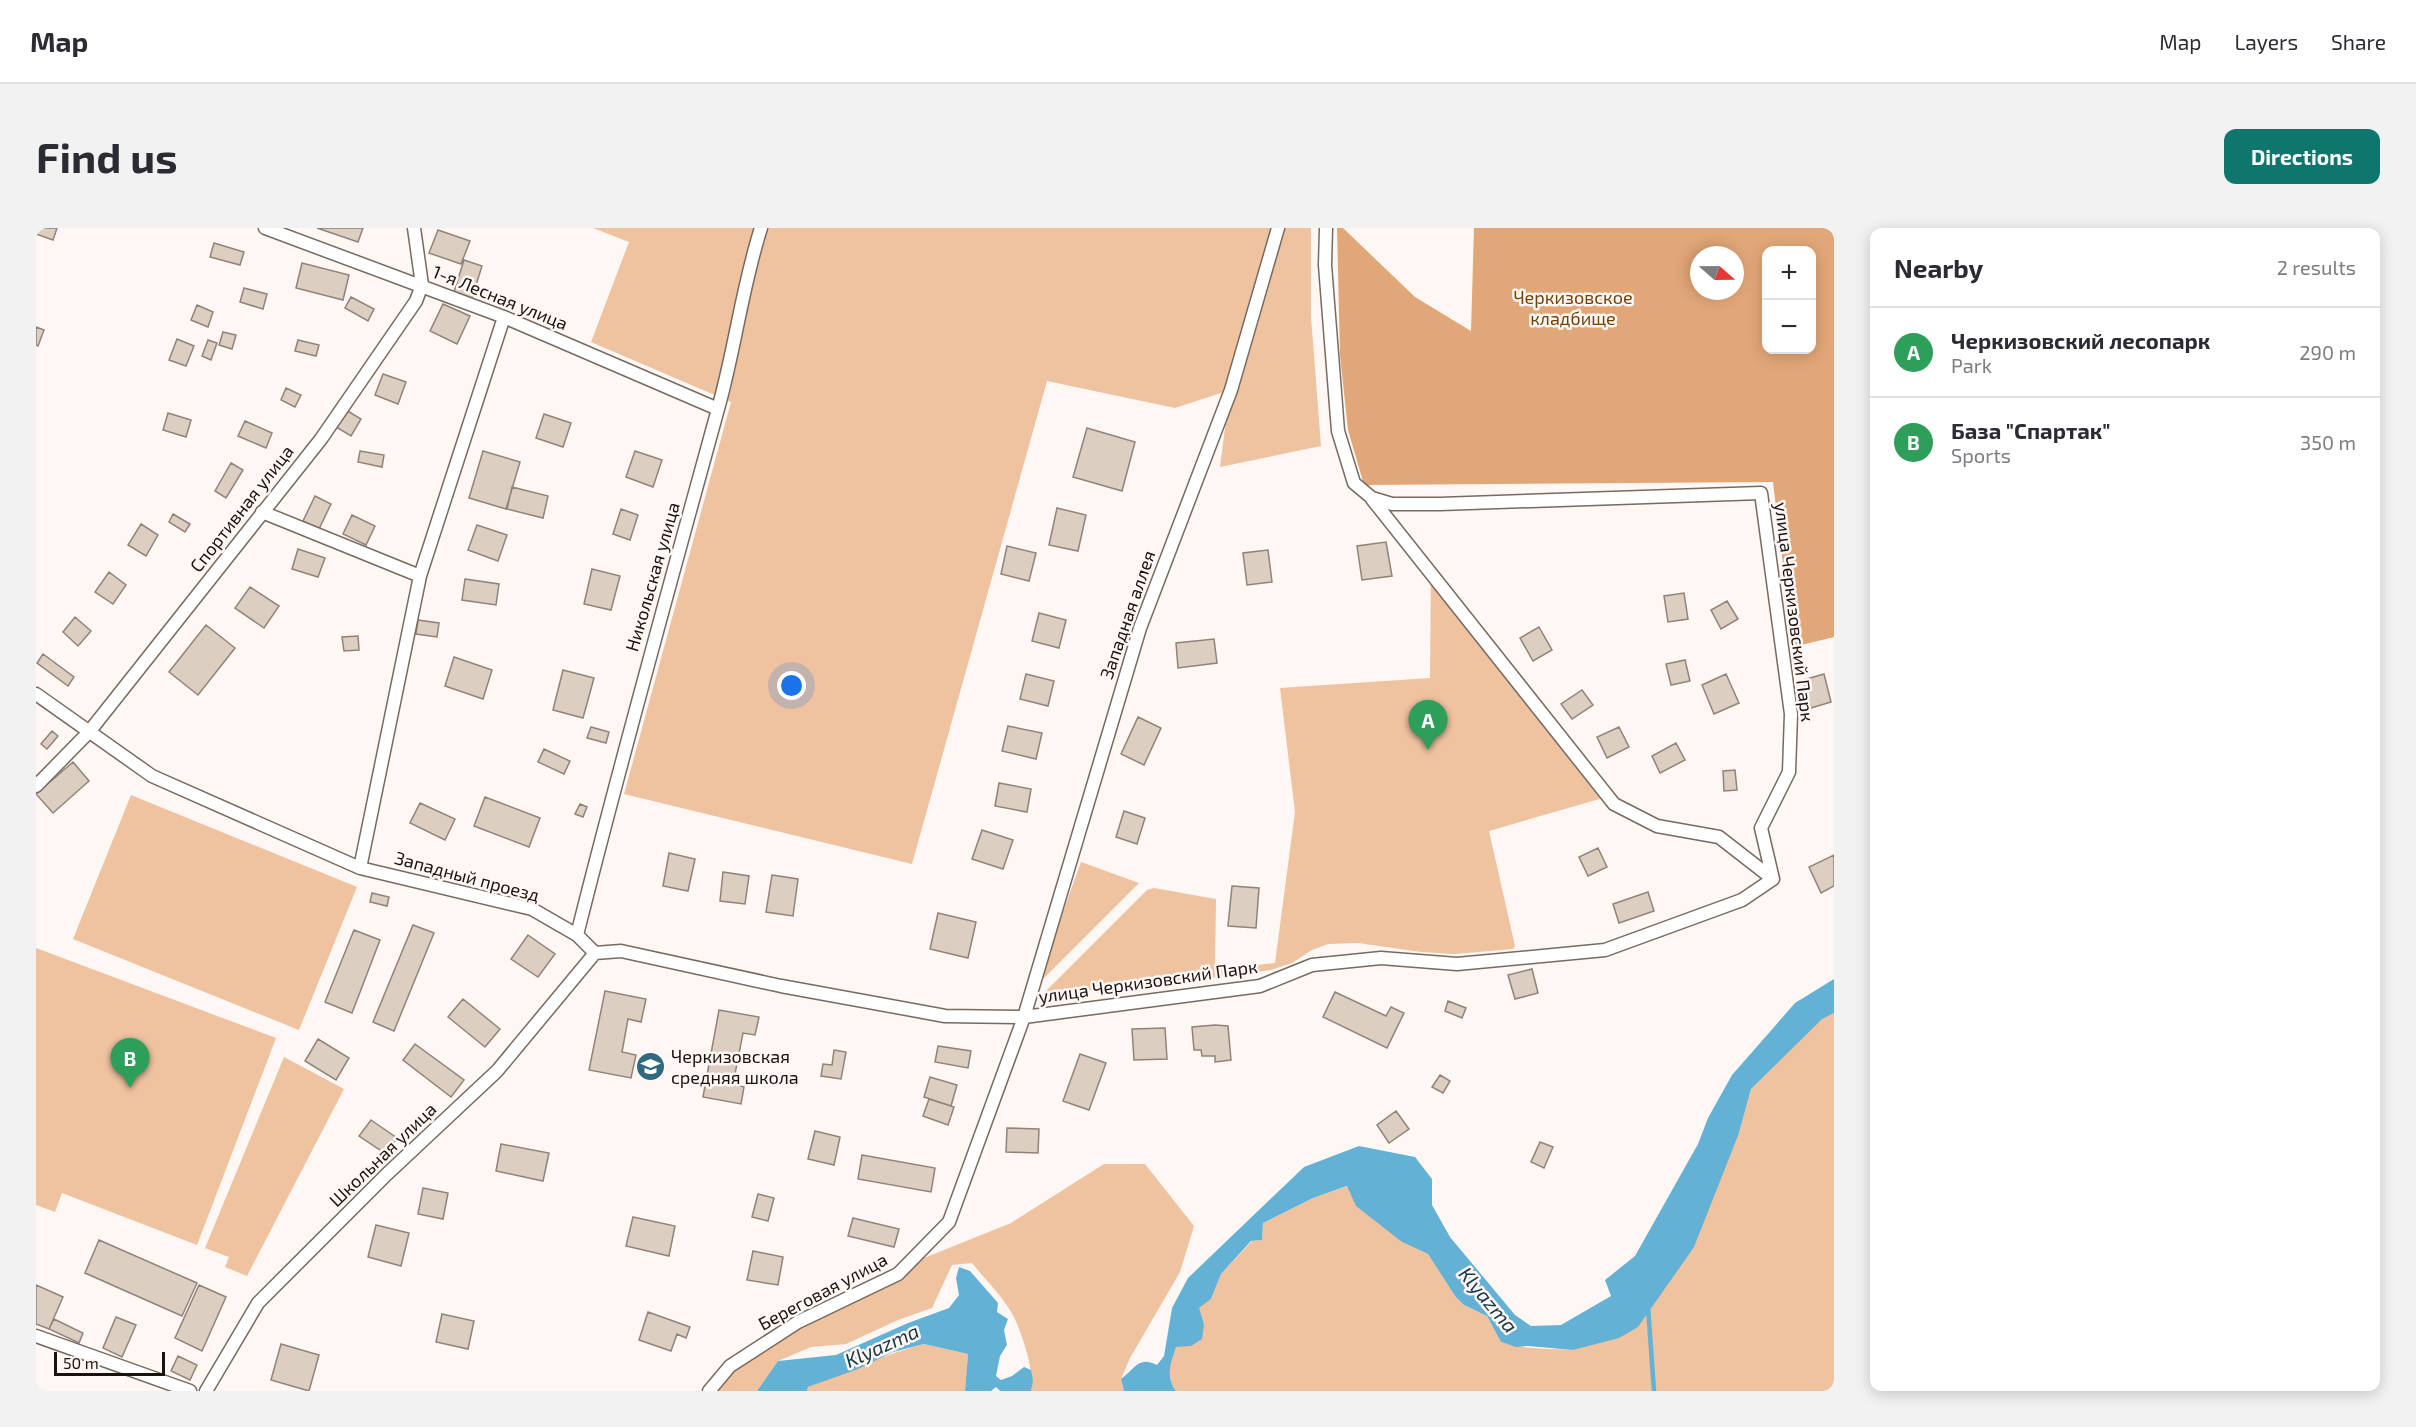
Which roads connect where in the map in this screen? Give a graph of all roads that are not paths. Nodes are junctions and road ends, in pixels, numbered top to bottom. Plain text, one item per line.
1 (265, 228) edge
2 (414, 228) edge
3 (761, 228) edge
4 (1278, 228) edge
5 (1326, 228) edge
6 (422, 285) junction
7 (504, 317) junction
8 (718, 409) junction
9 (1372, 498) junction
10 (262, 512) junction
11 (420, 576) junction
12 (36, 694) edge
13 (89, 732) junction
14 (36, 786) edge
15 (360, 868) junction
16 (1773, 879) junction
17 (577, 935) junction
18 (595, 953) junction
19 (1024, 1017) junction
20 (36, 1336) edge
21 (190, 1391) edge
22 (206, 1391) edge
23 (709, 1391) edge

1 - 6 street, 1-я Лесная улица
2 - 6 street
3 - 8 street, Никольская улица
4 - 19 street, Западная аллея
5 - 9 street
6 - 7 street, 1-я Лесная улица
6 - 10 street, Спортивная улица
7 - 8 street, 1-я Лесная улица
7 - 11 street
8 - 17 street, Никольская улица
9 - 16 street
9 - 16 street, улица Черкизовский Парк
10 - 11 street
10 - 13 street, Спортивная улица
11 - 15 street
12 - 13 street, Западный проезд
13 - 14 street, Спортивная улица
13 - 15 street, Западный проезд
15 - 17 street, Западный проезд
16 - 19 street, улица Черкизовский Парк
17 - 18 street, Западный проезд
18 - 19 street
18 - 22 street, Школьная улица
19 - 23 street, Береговая улица
20 - 21 street

